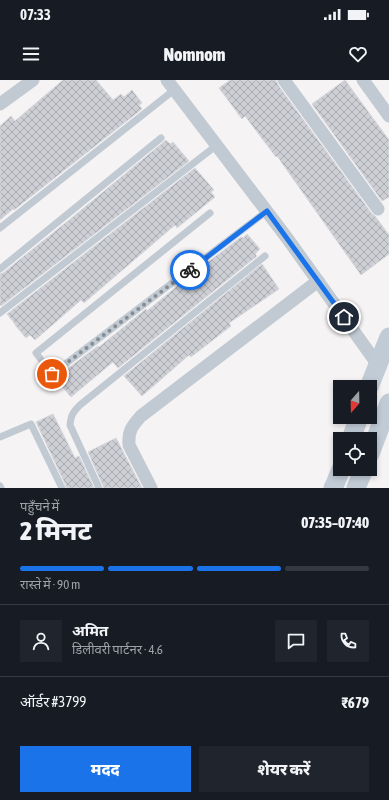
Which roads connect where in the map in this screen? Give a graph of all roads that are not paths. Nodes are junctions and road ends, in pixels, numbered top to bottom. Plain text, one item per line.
1 (33, 80) edge
2 (284, 80) edge
3 (363, 80) edge
4 (170, 85) edge
5 (0, 104) edge
6 (389, 116) edge
7 (161, 138) dead end
8 (217, 145) junction
9 (378, 209) dead end
10 (267, 211) junction
11 (210, 213) dead end
12 (0, 228) edge
13 (265, 256) dead end
14 (0, 270) edge
15 (318, 281) junction
16 (0, 313) edge
17 (389, 337) edge
18 (378, 364) junction
19 (372, 380) edge
20 (389, 403) edge
21 (377, 435) edge
22 (0, 437) edge
23 (338, 476) edge
24 (361, 476) edge
25 (62, 488) edge
26 (99, 488) edge
27 (151, 488) edge
28 (333, 488) edge
29 (356, 488) edge

1 - 5 street
2 - 9 street
3 - 6 street
4 - 8 street
4 - 12 lane
7 - 14 lane
8 - 10 street
8 - 16 lane
10 - 11 lane
10 - 15 street
13 - 26 lane
15 - 18 street
15 - 27 street
17 - 18 street
18 - 19 street
20 - 21 street
22 - 25 lane
23 - 28 street
24 - 29 street

